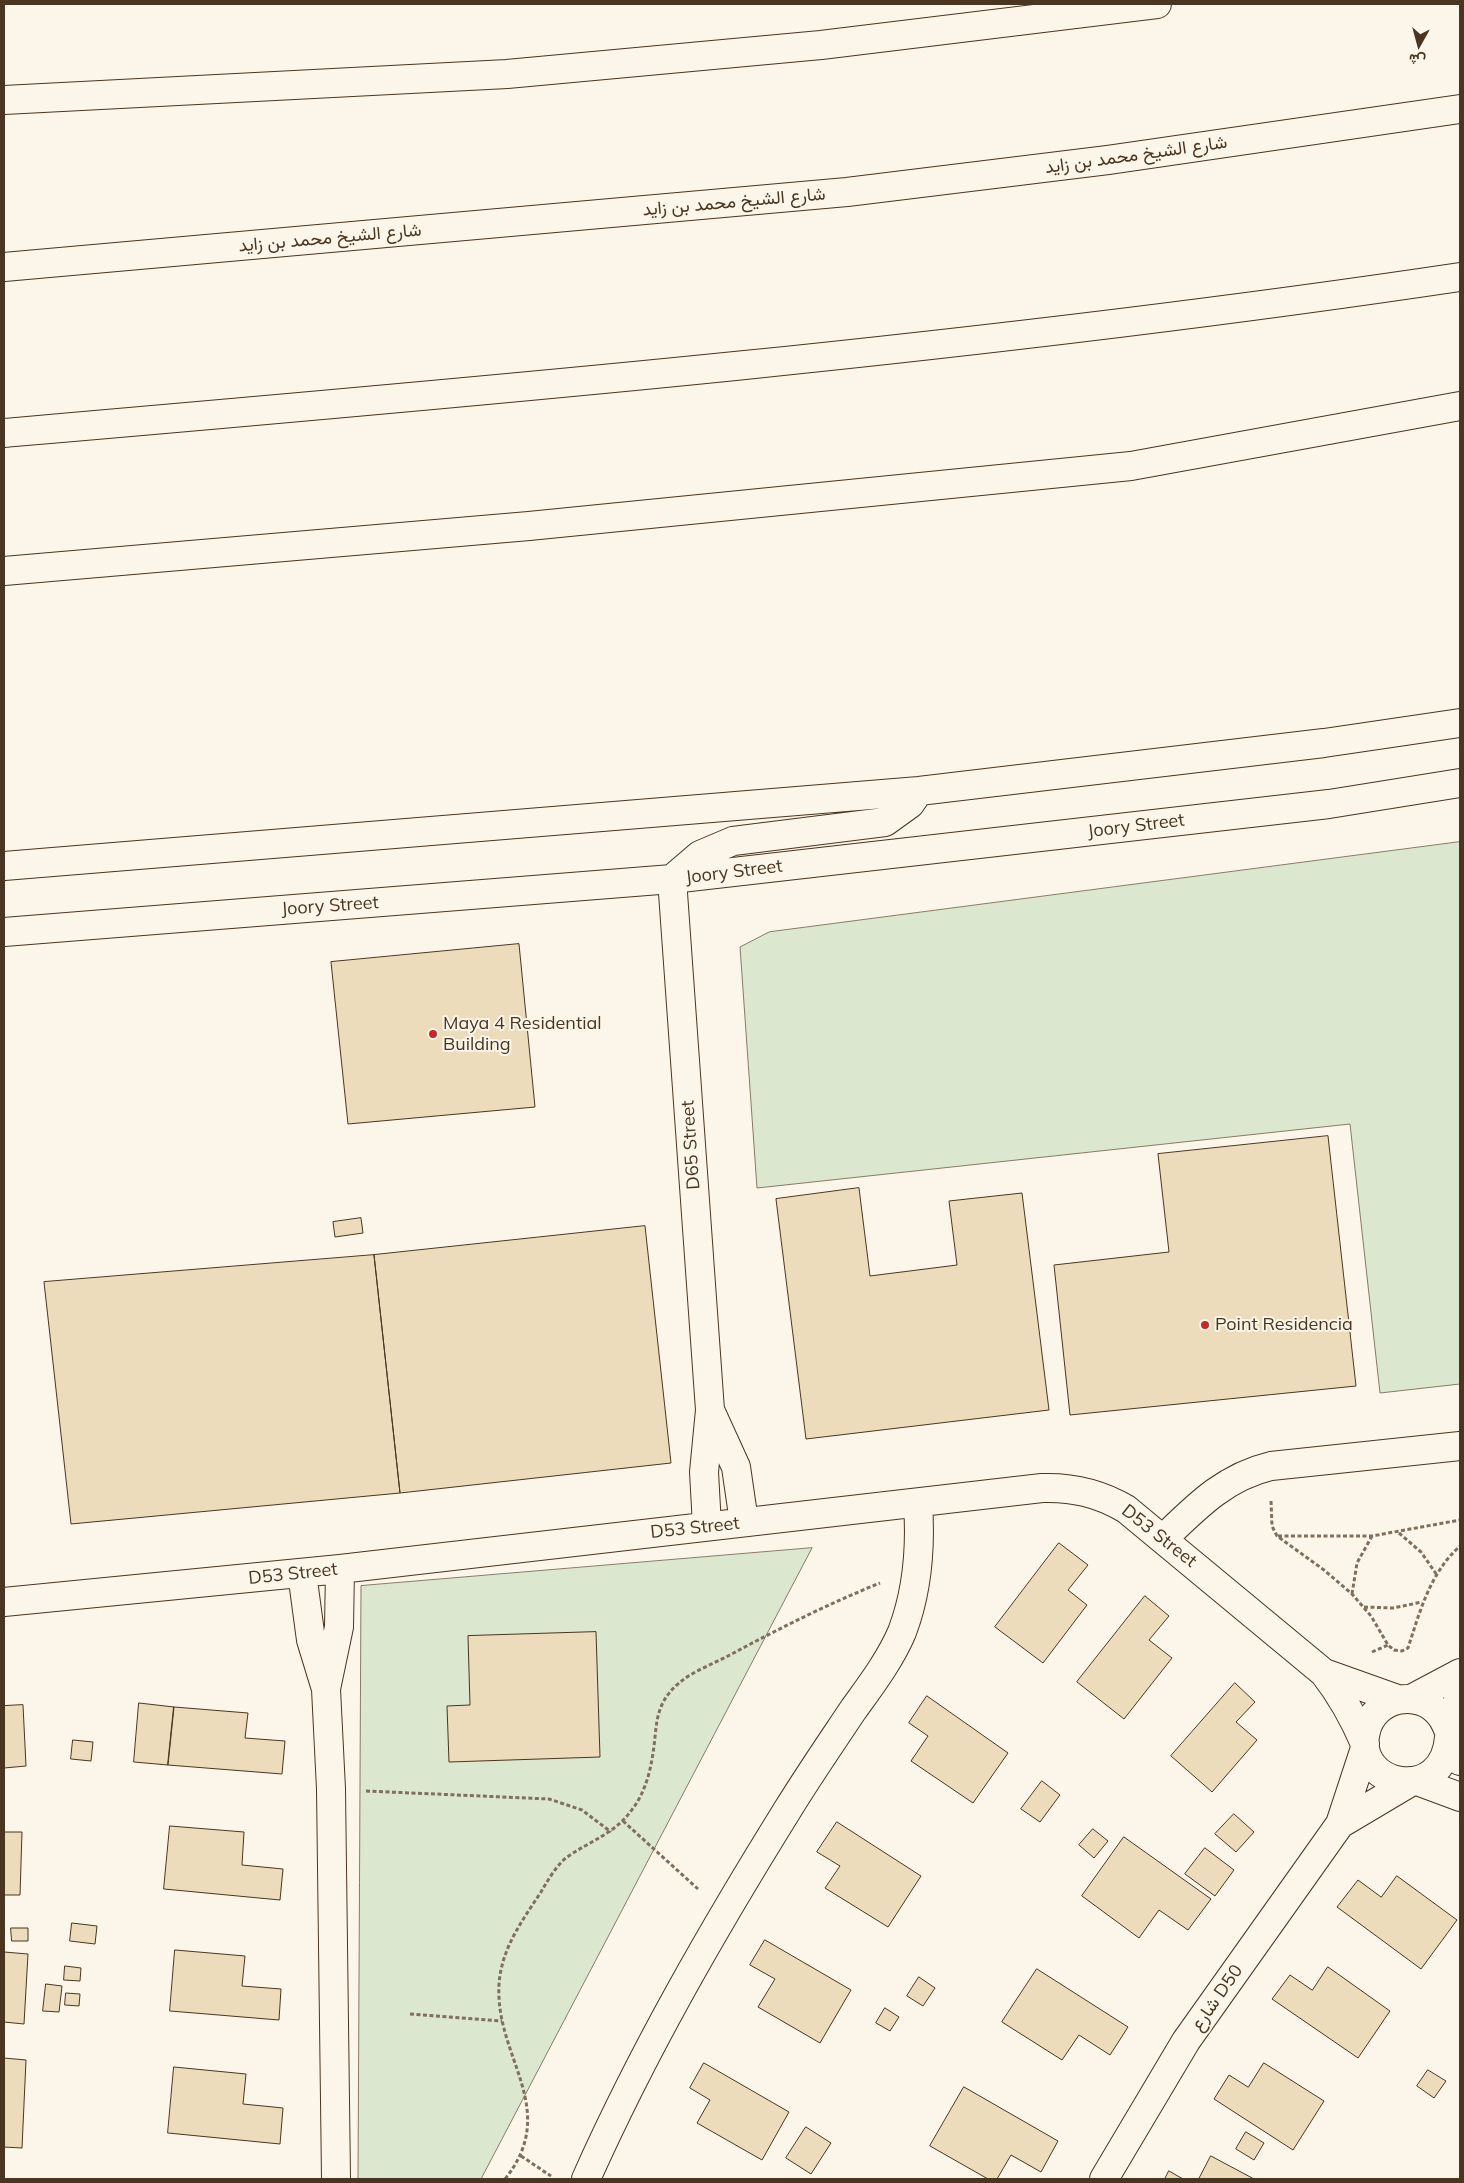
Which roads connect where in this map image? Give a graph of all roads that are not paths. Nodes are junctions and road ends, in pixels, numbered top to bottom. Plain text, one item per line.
1 (1157, 4) edge
2 (141, 92) junction
3 (4, 100) edge
4 (1460, 109) edge
5 (4, 114) edge
6 (4, 267) edge
7 (1460, 277) edge
8 (1460, 406) edge
9 (4, 433) edge
10 (4, 572) edge
11 (1460, 723) edge
12 (1460, 783) edge
13 (919, 791) junction
14 (4, 866) edge
15 (672, 880) junction
16 (4, 932) edge
17 (710, 1410) junction
18 (1460, 1446) edge
19 (918, 1504) junction
20 (744, 1522) junction
21 (707, 1526) junction
22 (1164, 1538) junction
23 (340, 1569) junction
24 (302, 1573) junction
25 (4, 1602) edge
26 (1460, 1672) edge
27 (1324, 1673) junction
28 (326, 1690) junction
29 (1460, 1696) edge
30 (1404, 1699) junction
31 (1452, 1742) edge
32 (1365, 1746) junction
33 (1413, 1782) junction
34 (1460, 1797) edge
35 (1340, 1824) junction
36 (336, 2179) edge
37 (586, 2179) edge
38 (1104, 2179) edge

1 - 2 main road
2 - 3 main road
2 - 5 main road
4 - 6 main road, شارع الشيخ محمد بن زايد
7 - 9 main road
8 - 10 main road
11 - 13 main road
12 - 15 main road, Joory Street
13 - 14 main road
13 - 15 main road
15 - 16 main road, Joory Street
15 - 17 main road, D65 Street
17 - 20 main road, D65 Street
17 - 21 main road, D65 Street
18 - 22 main road
19 - 20 main road, D53 Street
19 - 22 main road, D53 Street
19 - 37 main road
20 - 21 main road, D53 Street
21 - 23 main road, D53 Street
22 - 27 main road, D53 Street
23 - 24 main road, D53 Street
23 - 28 main road
24 - 25 main road, D53 Street
24 - 28 main road
26 - 30 main road
27 - 30 main road, D53 Street
27 - 32 main road, D53 Street
28 - 36 main road
29 - 31 main road
30 - 31 main road
30 - 32 main road
31 - 33 main road
32 - 33 main road
32 - 35 main road, شارع D50
33 - 34 main road
33 - 35 main road, شارع D50
35 - 38 main road, شارع D50

